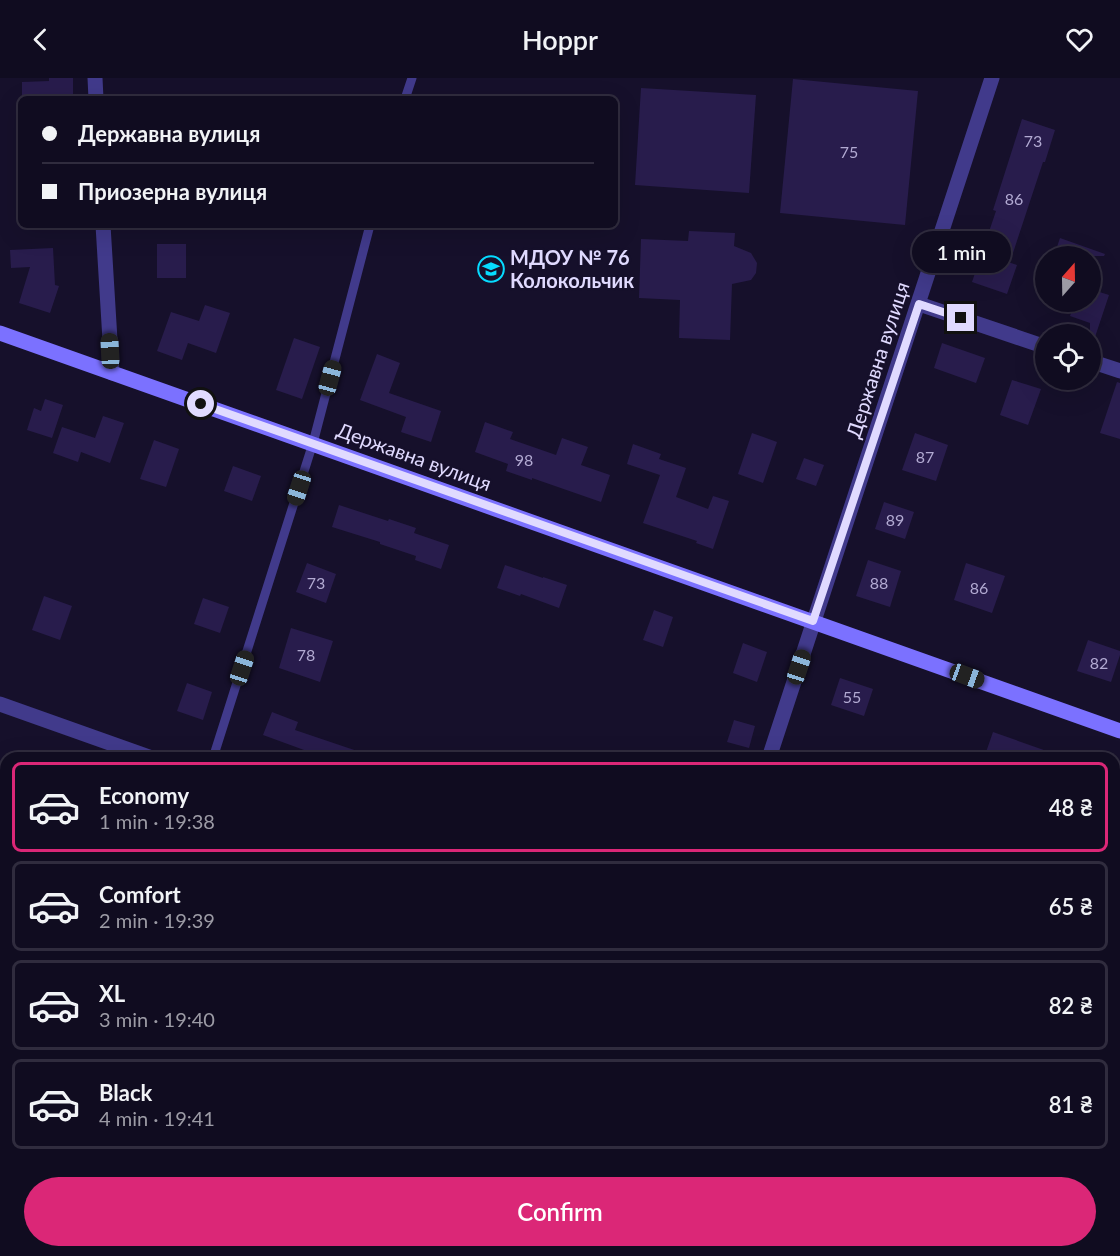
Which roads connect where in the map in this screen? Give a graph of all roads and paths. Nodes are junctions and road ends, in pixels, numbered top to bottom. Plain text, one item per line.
1 (95, 78) edge
2 (412, 78) edge
3 (992, 78) edge
4 (96, 96) edge
5 (406, 96) edge
6 (103, 228) edge
7 (369, 228) edge
8 (919, 304) junction
9 (0, 333) edge
10 (1035, 342) edge
11 (1101, 365) edge
12 (1120, 371) edge
13 (112, 372) junction
14 (313, 443) junction
15 (813, 621) junction
16 (0, 704) edge
17 (1120, 731) edge
18 (135, 752) edge
19 (215, 752) edge
20 (771, 752) edge

1 - 4 street
2 - 5 lane
3 - 8 street, Державна вулиця
6 - 13 street
7 - 14 lane
8 - 10 street
8 - 15 street, Державна вулиця
9 - 13 main road, Державна вулиця
11 - 12 street
13 - 14 main road, Державна вулиця
14 - 15 main road, Державна вулиця
14 - 19 lane
15 - 17 main road, Державна вулиця
15 - 20 street, Державна вулиця
16 - 18 street

